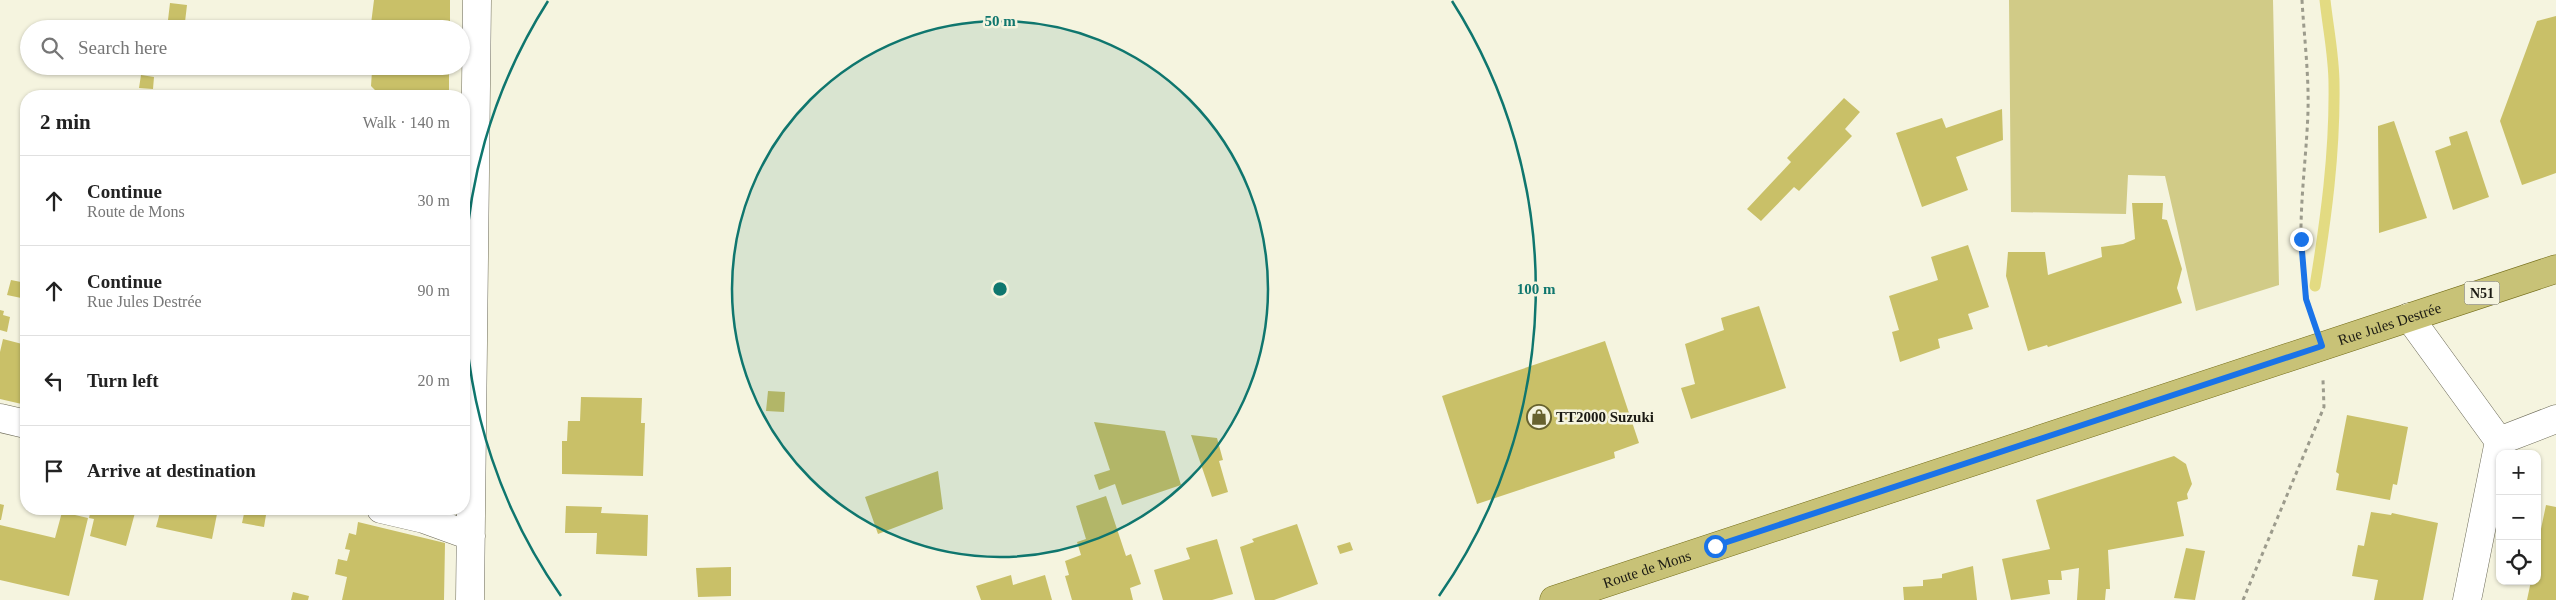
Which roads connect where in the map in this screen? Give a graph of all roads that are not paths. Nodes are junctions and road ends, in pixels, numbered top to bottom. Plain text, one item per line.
1 (477, 0) edge
2 (2556, 268) edge
3 (2409, 317) junction
4 (0, 418) edge
5 (2556, 419) edge
6 (20, 423) edge
7 (2499, 441) junction
8 (1852, 501) joint
9 (407, 515) edge
10 (471, 536) junction
11 (470, 600) edge
12 (1554, 600) edge
13 (2466, 600) edge

1 - 10 street
2 - 3 main road, Rue Jules Destrée / N51
3 - 7 street
3 - 8 main road, Rue Jules Destrée / N51
4 - 6 street
5 - 7 street
7 - 13 street
8 - 12 main road, Route de Mons / N51
9 - 10 street
10 - 11 street

